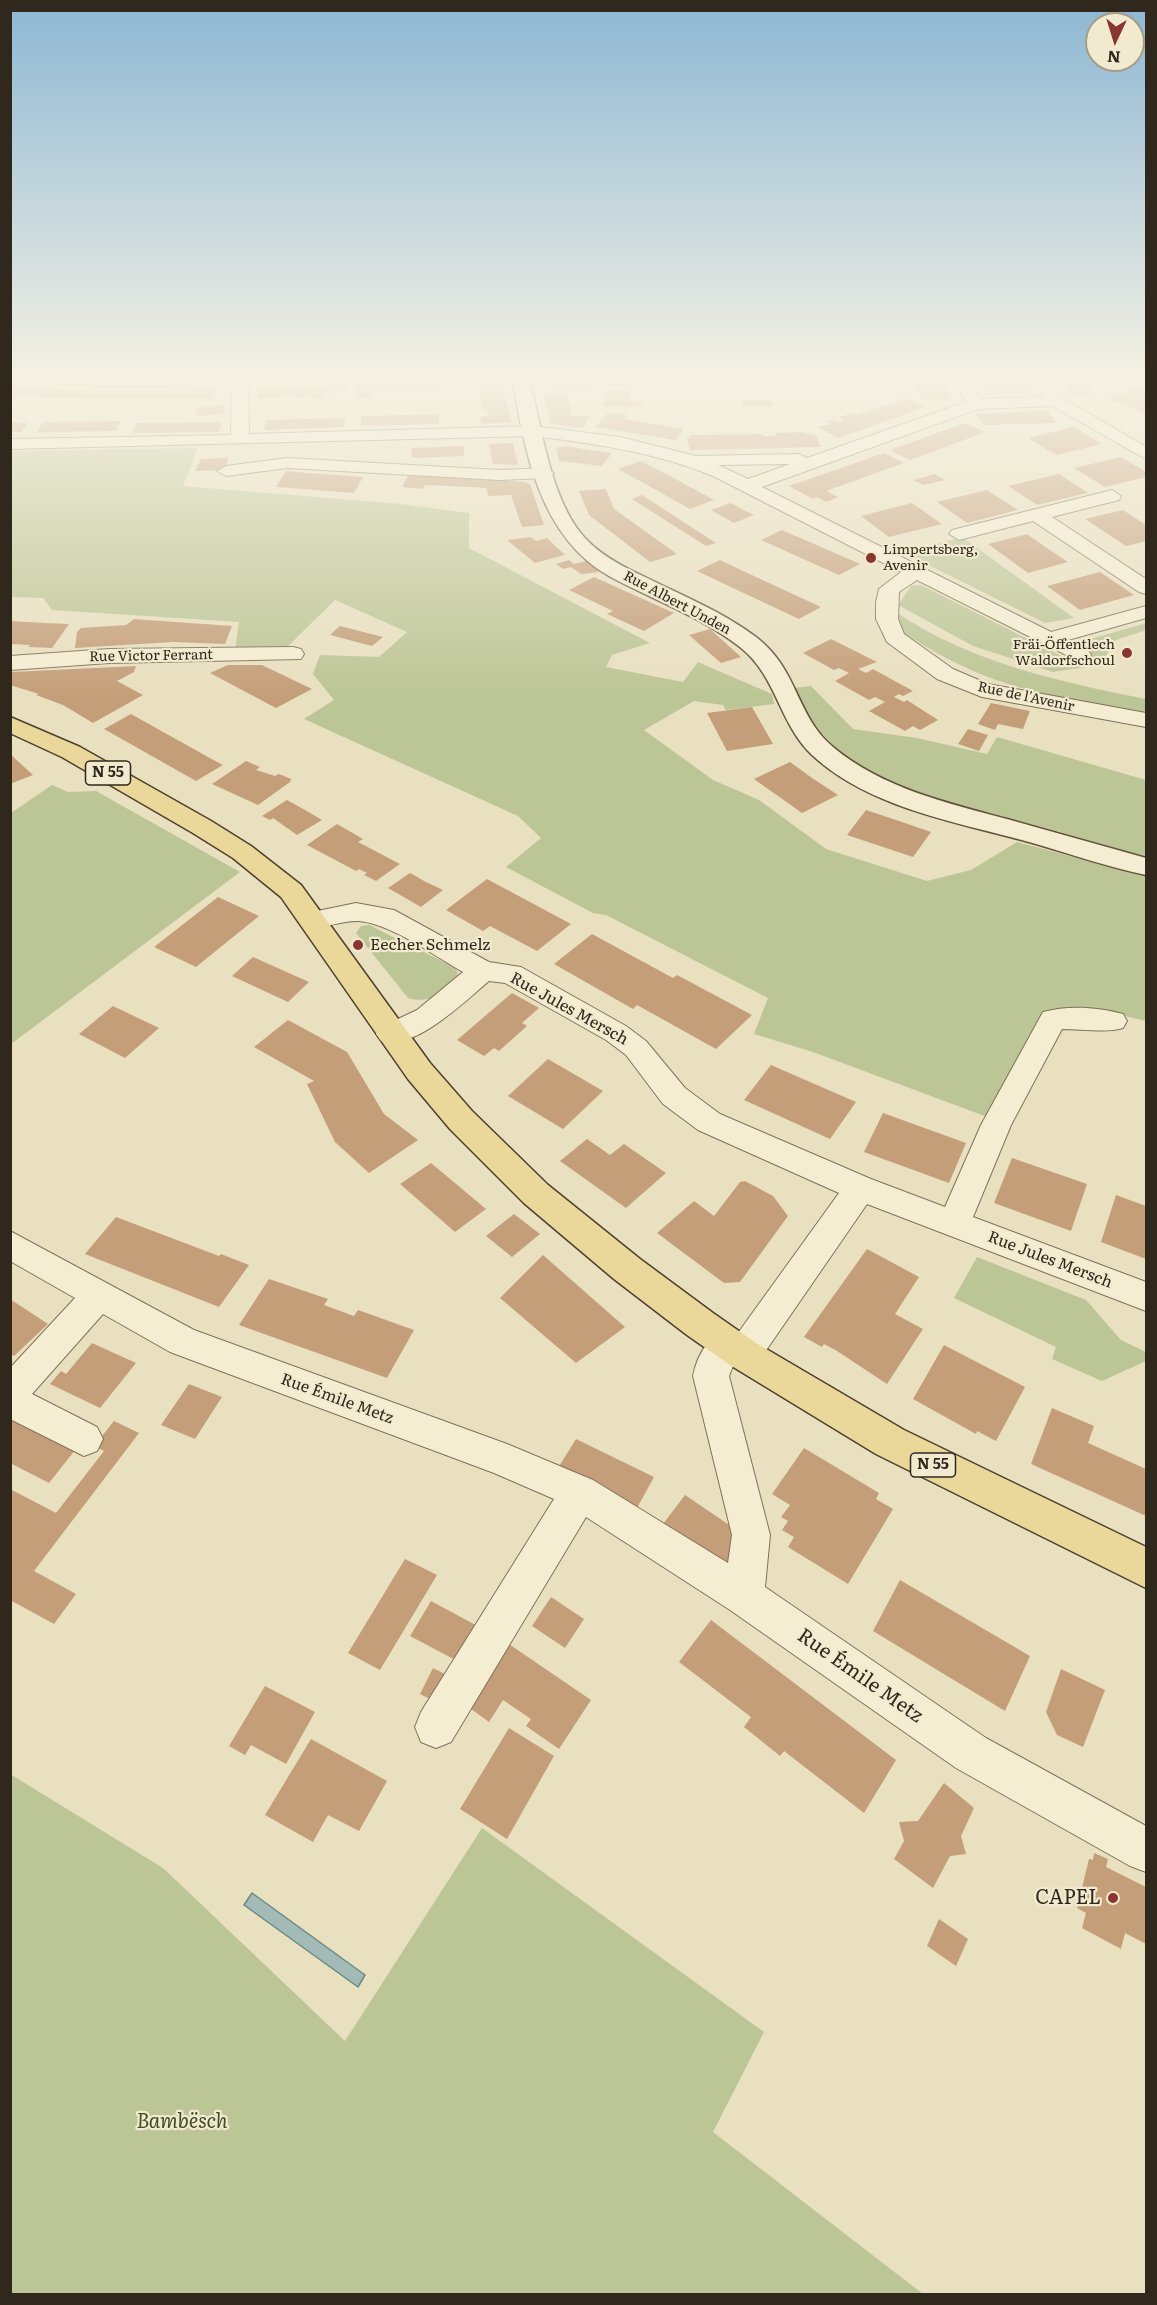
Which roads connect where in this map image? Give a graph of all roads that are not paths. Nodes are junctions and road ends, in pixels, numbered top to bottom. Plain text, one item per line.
1 (549, 484) edge
2 (742, 484) edge
3 (754, 484) edge
4 (747, 486) junction
5 (1112, 496) dead end
6 (1037, 515) junction
7 (959, 534) dead end
8 (917, 572) junction
9 (1146, 588) edge
10 (1146, 612) edge
11 (1049, 639) junction
12 (293, 654) dead end
13 (1080, 655) dead end
14 (10, 663) edge
15 (1146, 720) edge
16 (10, 724) edge
17 (1146, 867) edge
18 (313, 920) junction
19 (483, 971) junction
20 (1113, 1022) dead end
21 (391, 1034) junction
22 (860, 1188) junction
23 (954, 1224) junction
24 (10, 1244) edge
25 (99, 1295) junction
26 (1146, 1297) edge
27 (735, 1350) junction
28 (10, 1394) edge
29 (10, 1401) edge
30 (84, 1438) dead end
31 (580, 1492) junction
32 (1146, 1568) edge
33 (744, 1596) junction
34 (436, 1727) dead end
35 (1146, 1850) edge

1 - 17 main road, Rue Albert Unden
2 - 4 street
3 - 4 street
4 - 8 street
5 - 6 street
6 - 7 street
6 - 9 street
8 - 11 street
8 - 15 street, Rue de l'Avenir
10 - 11 street
11 - 13 street
12 - 14 street, Rue Victor Ferrant
16 - 18 main road, N 55
18 - 19 street
18 - 21 main road, N 55
19 - 21 street
19 - 22 street, Rue Jules Mersch
20 - 23 street
21 - 27 main road, N 55
22 - 23 street, Rue Jules Mersch
22 - 27 street
23 - 26 street, Rue Jules Mersch
24 - 25 street, Rue Émile Metz
25 - 28 street
25 - 31 street, Rue Émile Metz
27 - 32 main road, N 55
27 - 33 street
29 - 30 street
31 - 33 street, Rue Émile Metz
31 - 34 street
33 - 35 street, Rue Émile Metz

